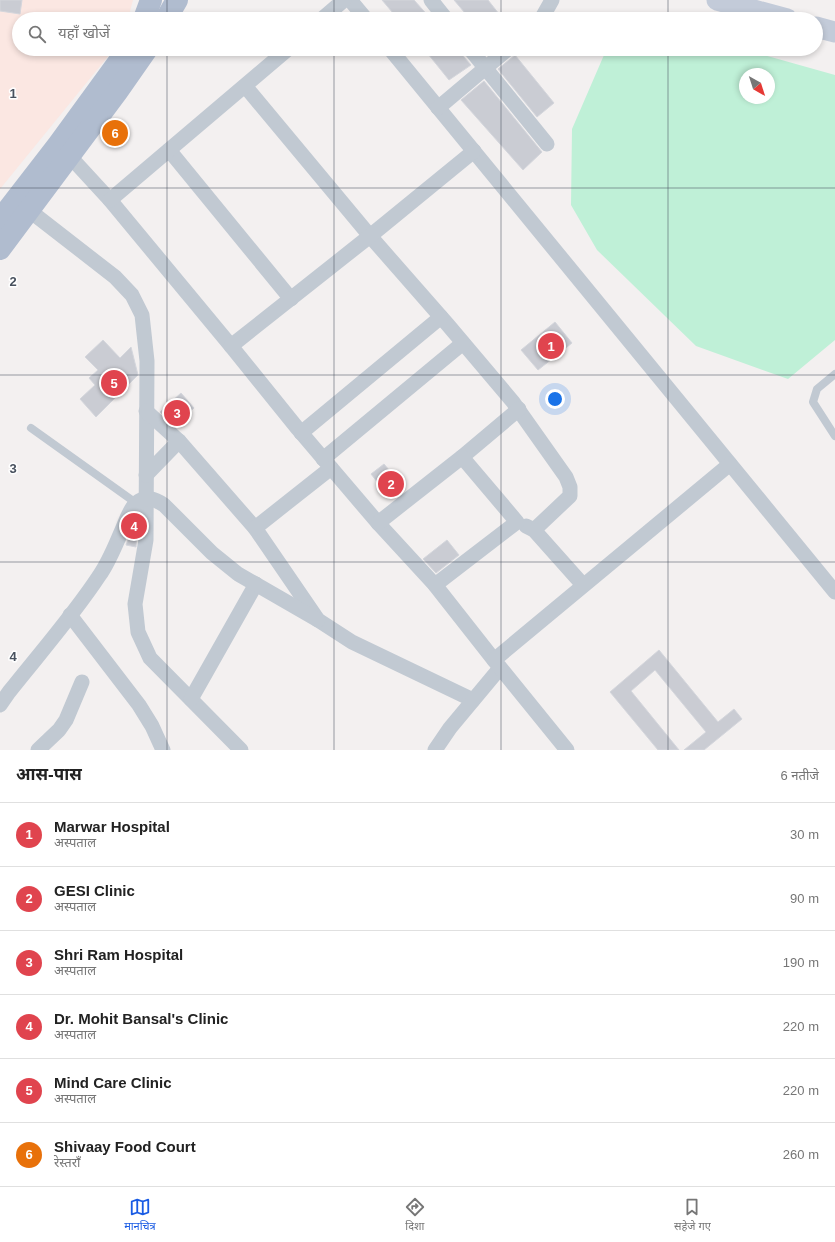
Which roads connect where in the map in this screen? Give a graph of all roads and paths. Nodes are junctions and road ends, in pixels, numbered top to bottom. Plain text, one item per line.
1 (151, 0) edge
2 (177, 0) edge
3 (344, 0) edge
4 (350, 0) edge
5 (431, 0) edge
6 (552, 0) edge
7 (717, 0) edge
8 (147, 12) edge
9 (170, 12) edge
10 (330, 12) edge
11 (360, 12) edge
12 (440, 12) edge
13 (545, 12) edge
14 (761, 12) edge
15 (823, 29) edge
16 (835, 32) edge
17 (124, 56) edge
18 (142, 56) edge
19 (280, 56) edge
20 (396, 56) edge
21 (476, 56) edge
22 (500, 56) edge
23 (485, 68) junction
24 (245, 86) junction
25 (438, 108) junction
26 (546, 144) dead end
27 (64, 150) junction
28 (169, 150) junction
29 (474, 151) junction
30 (110, 200) junction
31 (12, 211) edge
32 (370, 236) junction
33 (0, 249) edge
34 (291, 299) junction
35 (441, 317) junction
36 (463, 343) junction
37 (231, 346) junction
38 (835, 374) edge
39 (519, 409) junction
40 (146, 411) junction
41 (31, 428) dead end
42 (301, 433) junction
43 (835, 436) edge
44 (179, 441) junction
45 (462, 457) junction
46 (327, 463) junction
47 (730, 464) junction
48 (146, 475) junction
49 (141, 500) junction
50 (518, 522) junction
51 (378, 523) junction
52 (254, 528) junction
53 (534, 530) junction
54 (256, 584) junction
55 (435, 585) junction
56 (583, 585) junction
57 (835, 591) edge
58 (70, 615) junction
59 (318, 620) junction
60 (497, 664) junction
61 (82, 682) dead end
62 (191, 699) junction
63 (473, 700) junction
64 (0, 704) edge
65 (38, 750) edge
66 (163, 750) edge
67 (241, 750) edge
68 (434, 750) edge
69 (567, 750) edge

1 - 8 main road
2 - 9 main road
3 - 10 street
4 - 11 street
5 - 12 street
6 - 13 street
7 - 14 street
15 - 16 street
17 - 27 main road
18 - 27 main road
19 - 24 street
20 - 25 street
21 - 23 street
22 - 23 street
23 - 25 street
23 - 26 street
24 - 28 street
24 - 32 street
25 - 29 street
27 - 30 street
27 - 31 main road
28 - 30 street
28 - 34 street
29 - 32 street
29 - 47 street
30 - 37 street
31 - 33 main road
31 - 40 street
32 - 34 street
32 - 35 street
34 - 37 street
35 - 36 street
35 - 42 street
36 - 39 street
36 - 46 street
37 - 42 street
38 - 43 lane
39 - 45 street
39 - 53 street
40 - 44 street
40 - 48 street
41 - 49 lane
42 - 46 street
44 - 48 street
44 - 52 street
45 - 50 street
45 - 51 street
46 - 51 street
46 - 52 street
47 - 56 street
47 - 57 street
48 - 49 street
49 - 54 street
49 - 58 street
49 - 62 street
50 - 53 street
50 - 55 street
51 - 55 street
52 - 59 street
53 - 56 street
54 - 59 street
54 - 62 street
55 - 60 street
56 - 60 street
58 - 64 street
58 - 66 street
59 - 63 street
60 - 63 street
60 - 69 street
61 - 65 street
62 - 67 street
63 - 68 street

